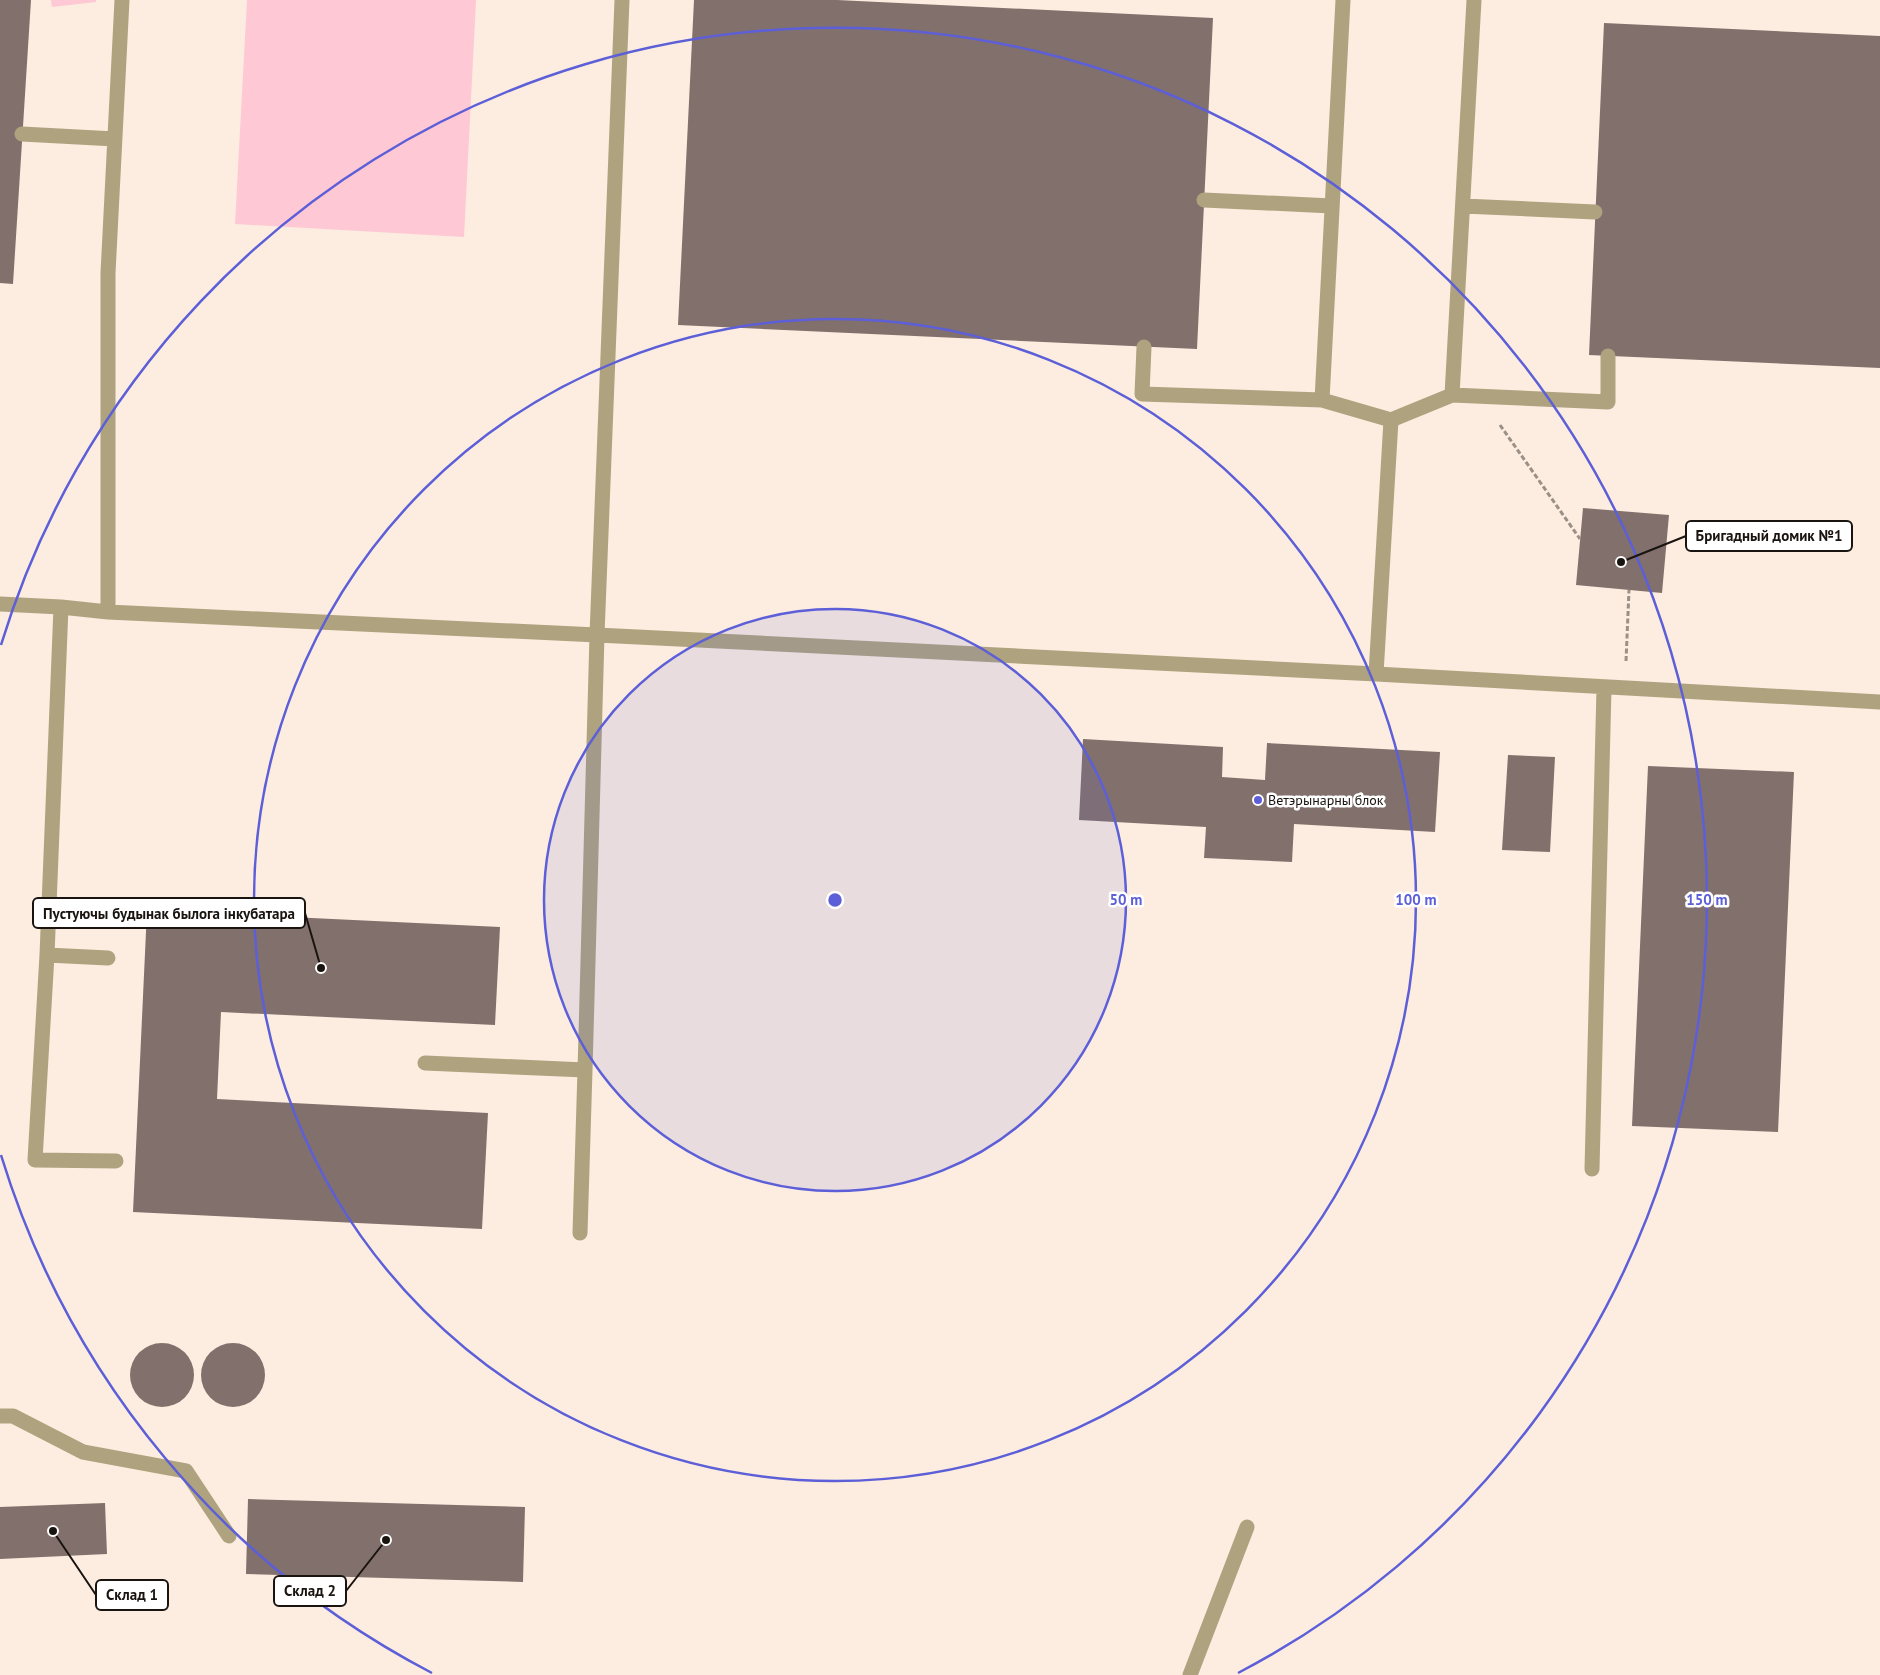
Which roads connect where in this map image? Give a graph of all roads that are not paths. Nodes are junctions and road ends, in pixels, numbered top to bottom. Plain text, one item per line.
1 (122, 0) edge
2 (622, 0) edge
3 (1342, 0) edge
4 (1474, 0) edge
5 (22, 134) dead end
6 (115, 139) junction
7 (1204, 200) dead end
8 (1332, 206) junction
9 (1463, 206) junction
10 (1595, 212) dead end
11 (1144, 347) dead end
12 (1608, 356) dead end
13 (1452, 395) junction
14 (1322, 400) junction
15 (1391, 420) junction
16 (0, 604) edge
17 (61, 607) junction
18 (108, 612) junction
19 (597, 635) junction
20 (1376, 674) junction
21 (1604, 688) junction
22 (1880, 702) edge
23 (47, 955) junction
24 (108, 958) dead end
25 (424, 1063) dead end
26 (585, 1070) junction
27 (116, 1161) dead end
28 (1592, 1169) dead end
29 (580, 1233) dead end
30 (0, 1416) edge
31 (1247, 1527) dead end
32 (229, 1536) dead end
33 (1190, 1675) edge

1 - 6 lane
2 - 19 lane
3 - 8 lane
4 - 9 lane
5 - 6 lane
6 - 18 lane
7 - 8 lane
8 - 14 lane
9 - 10 lane
9 - 13 lane
11 - 14 lane
12 - 13 lane
13 - 15 lane
14 - 15 lane
15 - 20 lane
16 - 17 lane
17 - 18 lane
17 - 23 lane
18 - 19 lane
19 - 20 lane
19 - 26 lane
20 - 21 lane
21 - 22 lane
21 - 28 lane
23 - 24 lane
23 - 27 lane
25 - 26 lane
26 - 29 lane
30 - 32 lane
31 - 33 lane

